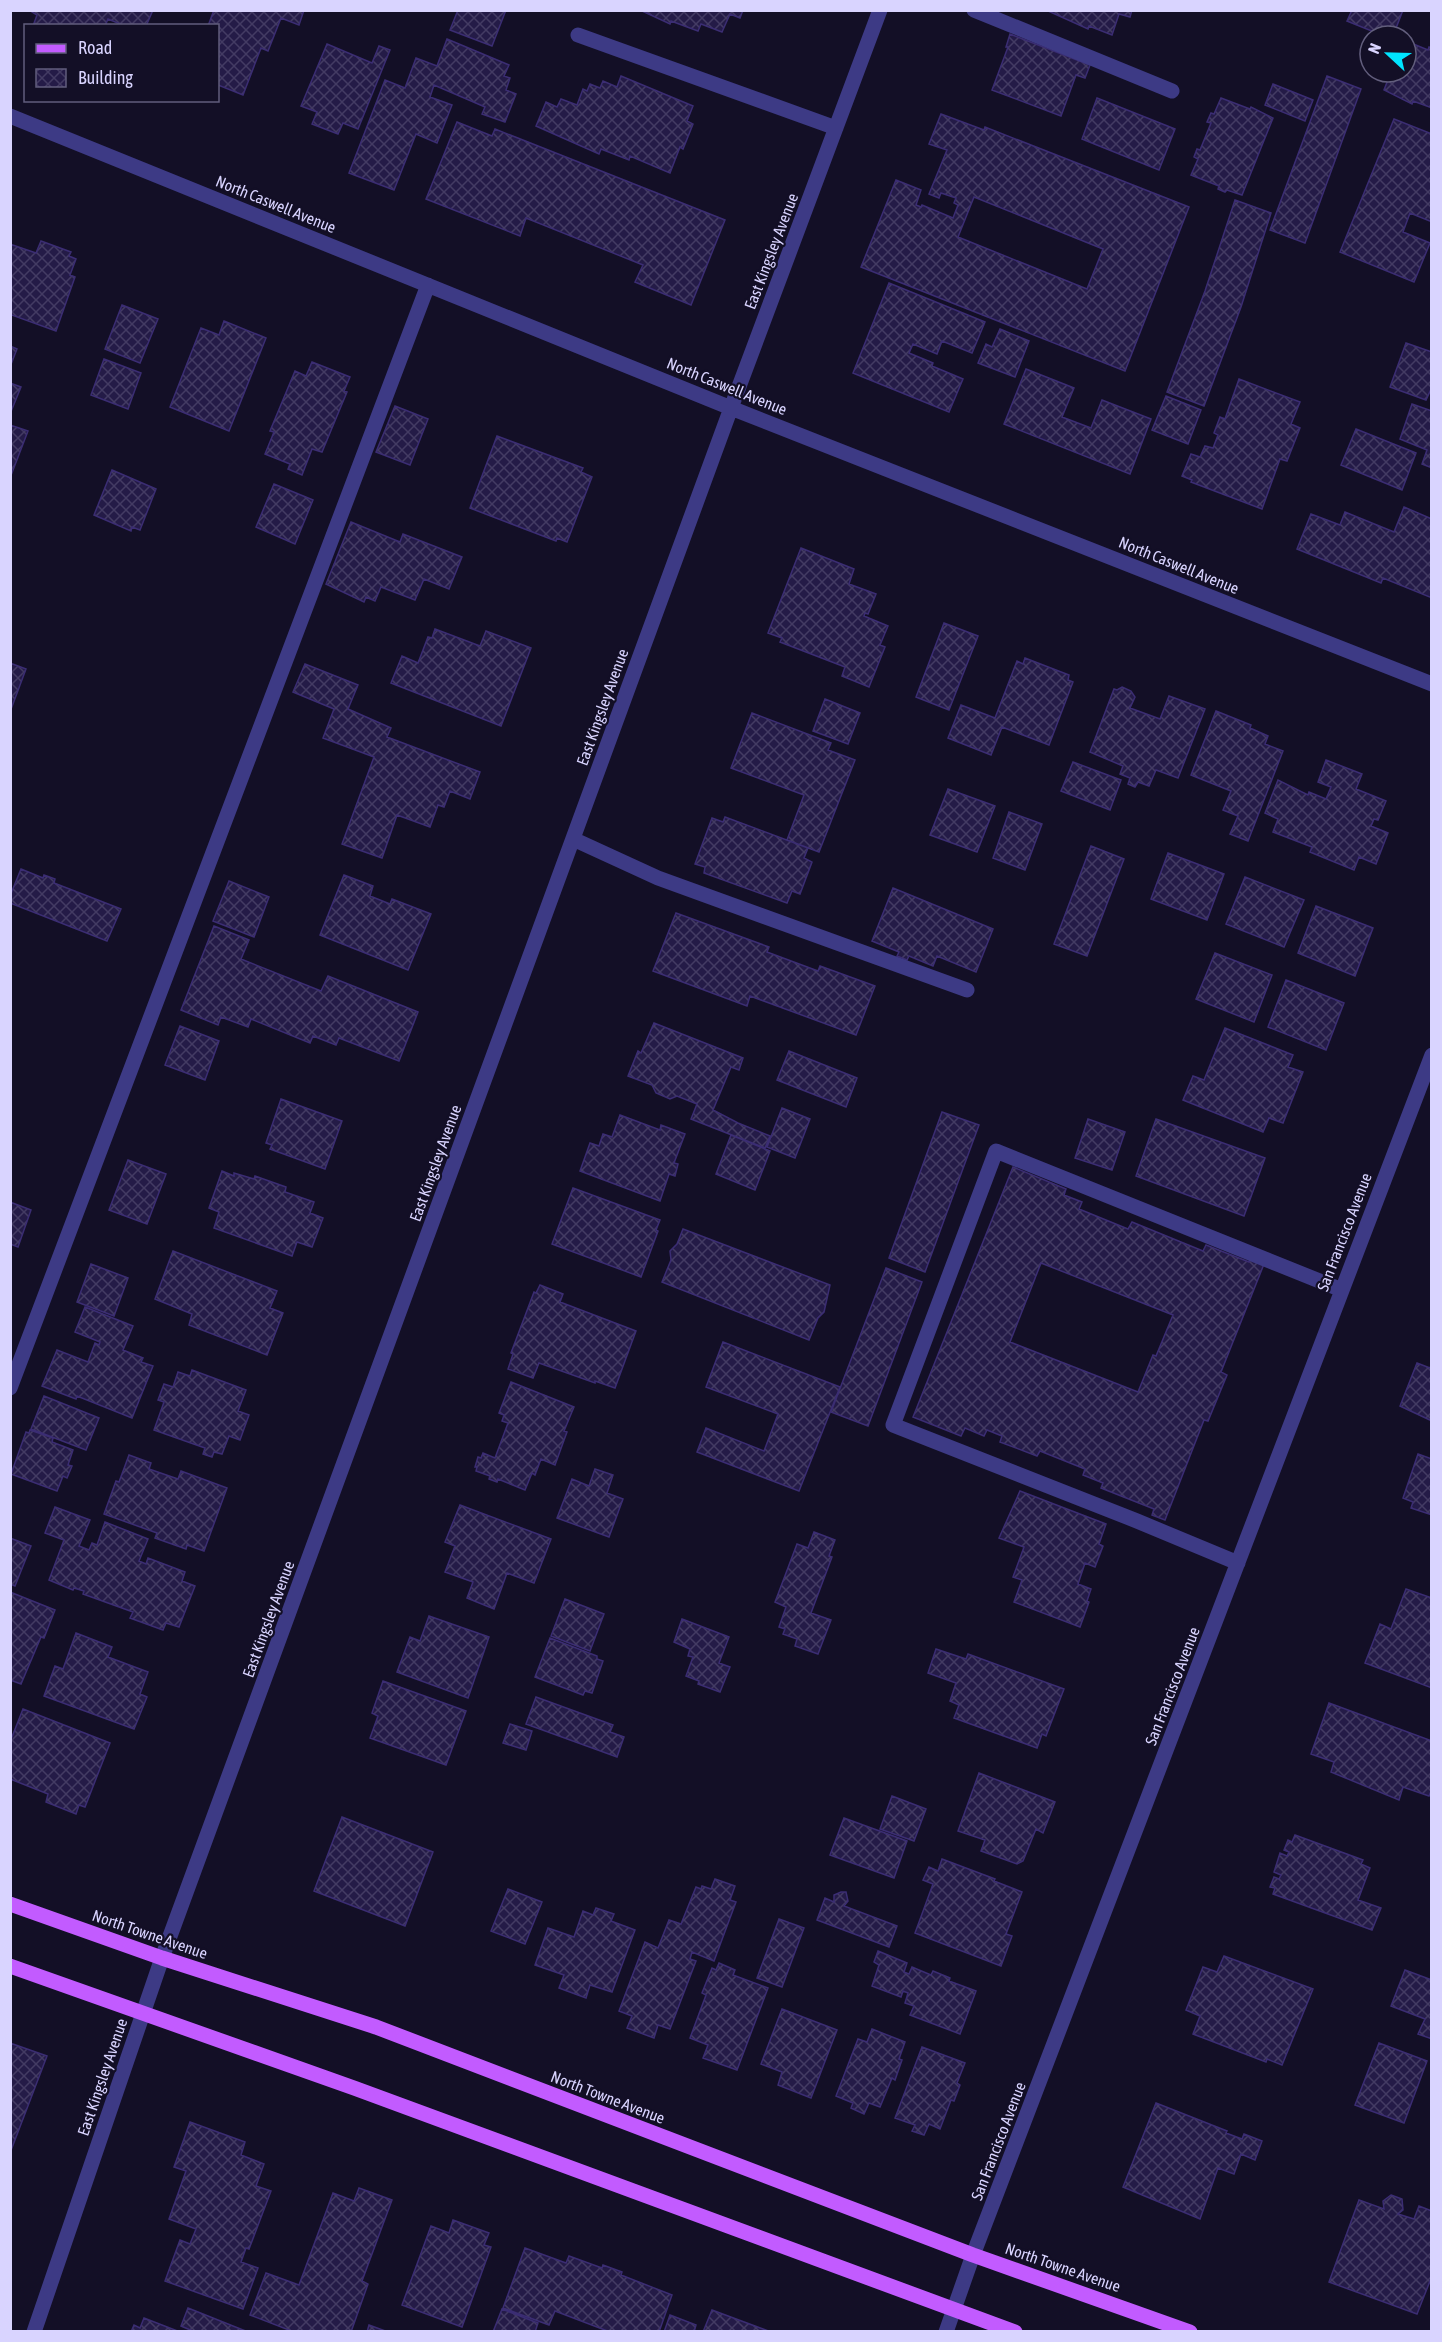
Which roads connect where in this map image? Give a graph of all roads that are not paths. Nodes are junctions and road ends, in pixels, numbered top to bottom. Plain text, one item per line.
1 (880, 10) edge
2 (974, 10) edge
3 (578, 35) dead end
4 (1172, 91) dead end
5 (10, 116) edge
6 (836, 128) junction
7 (428, 285) junction
8 (732, 408) junction
9 (1431, 684) edge
10 (573, 839) junction
11 (967, 990) dead end
12 (1431, 1055) edge
13 (1342, 1290) junction
14 (10, 1388) edge
15 (1238, 1563) junction
16 (10, 1904) edge
17 (162, 1958) junction
18 (10, 1966) edge
19 (142, 2013) junction
20 (974, 2255) junction
21 (954, 2310) junction
22 (34, 2331) edge
23 (946, 2331) edge
24 (1015, 2331) edge
25 (1190, 2331) edge

1 - 6 street, East Kingsley Avenue
2 - 4 street
3 - 6 street
5 - 7 street, North Caswell Avenue
6 - 8 street, East Kingsley Avenue
7 - 8 street, North Caswell Avenue
7 - 14 street
8 - 9 street, North Caswell Avenue
8 - 10 street, East Kingsley Avenue
10 - 11 street
10 - 17 street, East Kingsley Avenue
12 - 13 street, San Francisco Avenue
13 - 15 street, San Francisco Avenue
13 - 15 street
15 - 20 street, San Francisco Avenue
16 - 17 main road, North Towne Avenue
17 - 19 street, East Kingsley Avenue
17 - 20 main road, North Towne Avenue
18 - 19 main road
19 - 21 main road
19 - 22 street, East Kingsley Avenue
20 - 21 street, San Francisco Avenue
20 - 25 main road, North Towne Avenue
21 - 23 street, San Francisco Avenue
21 - 24 main road

